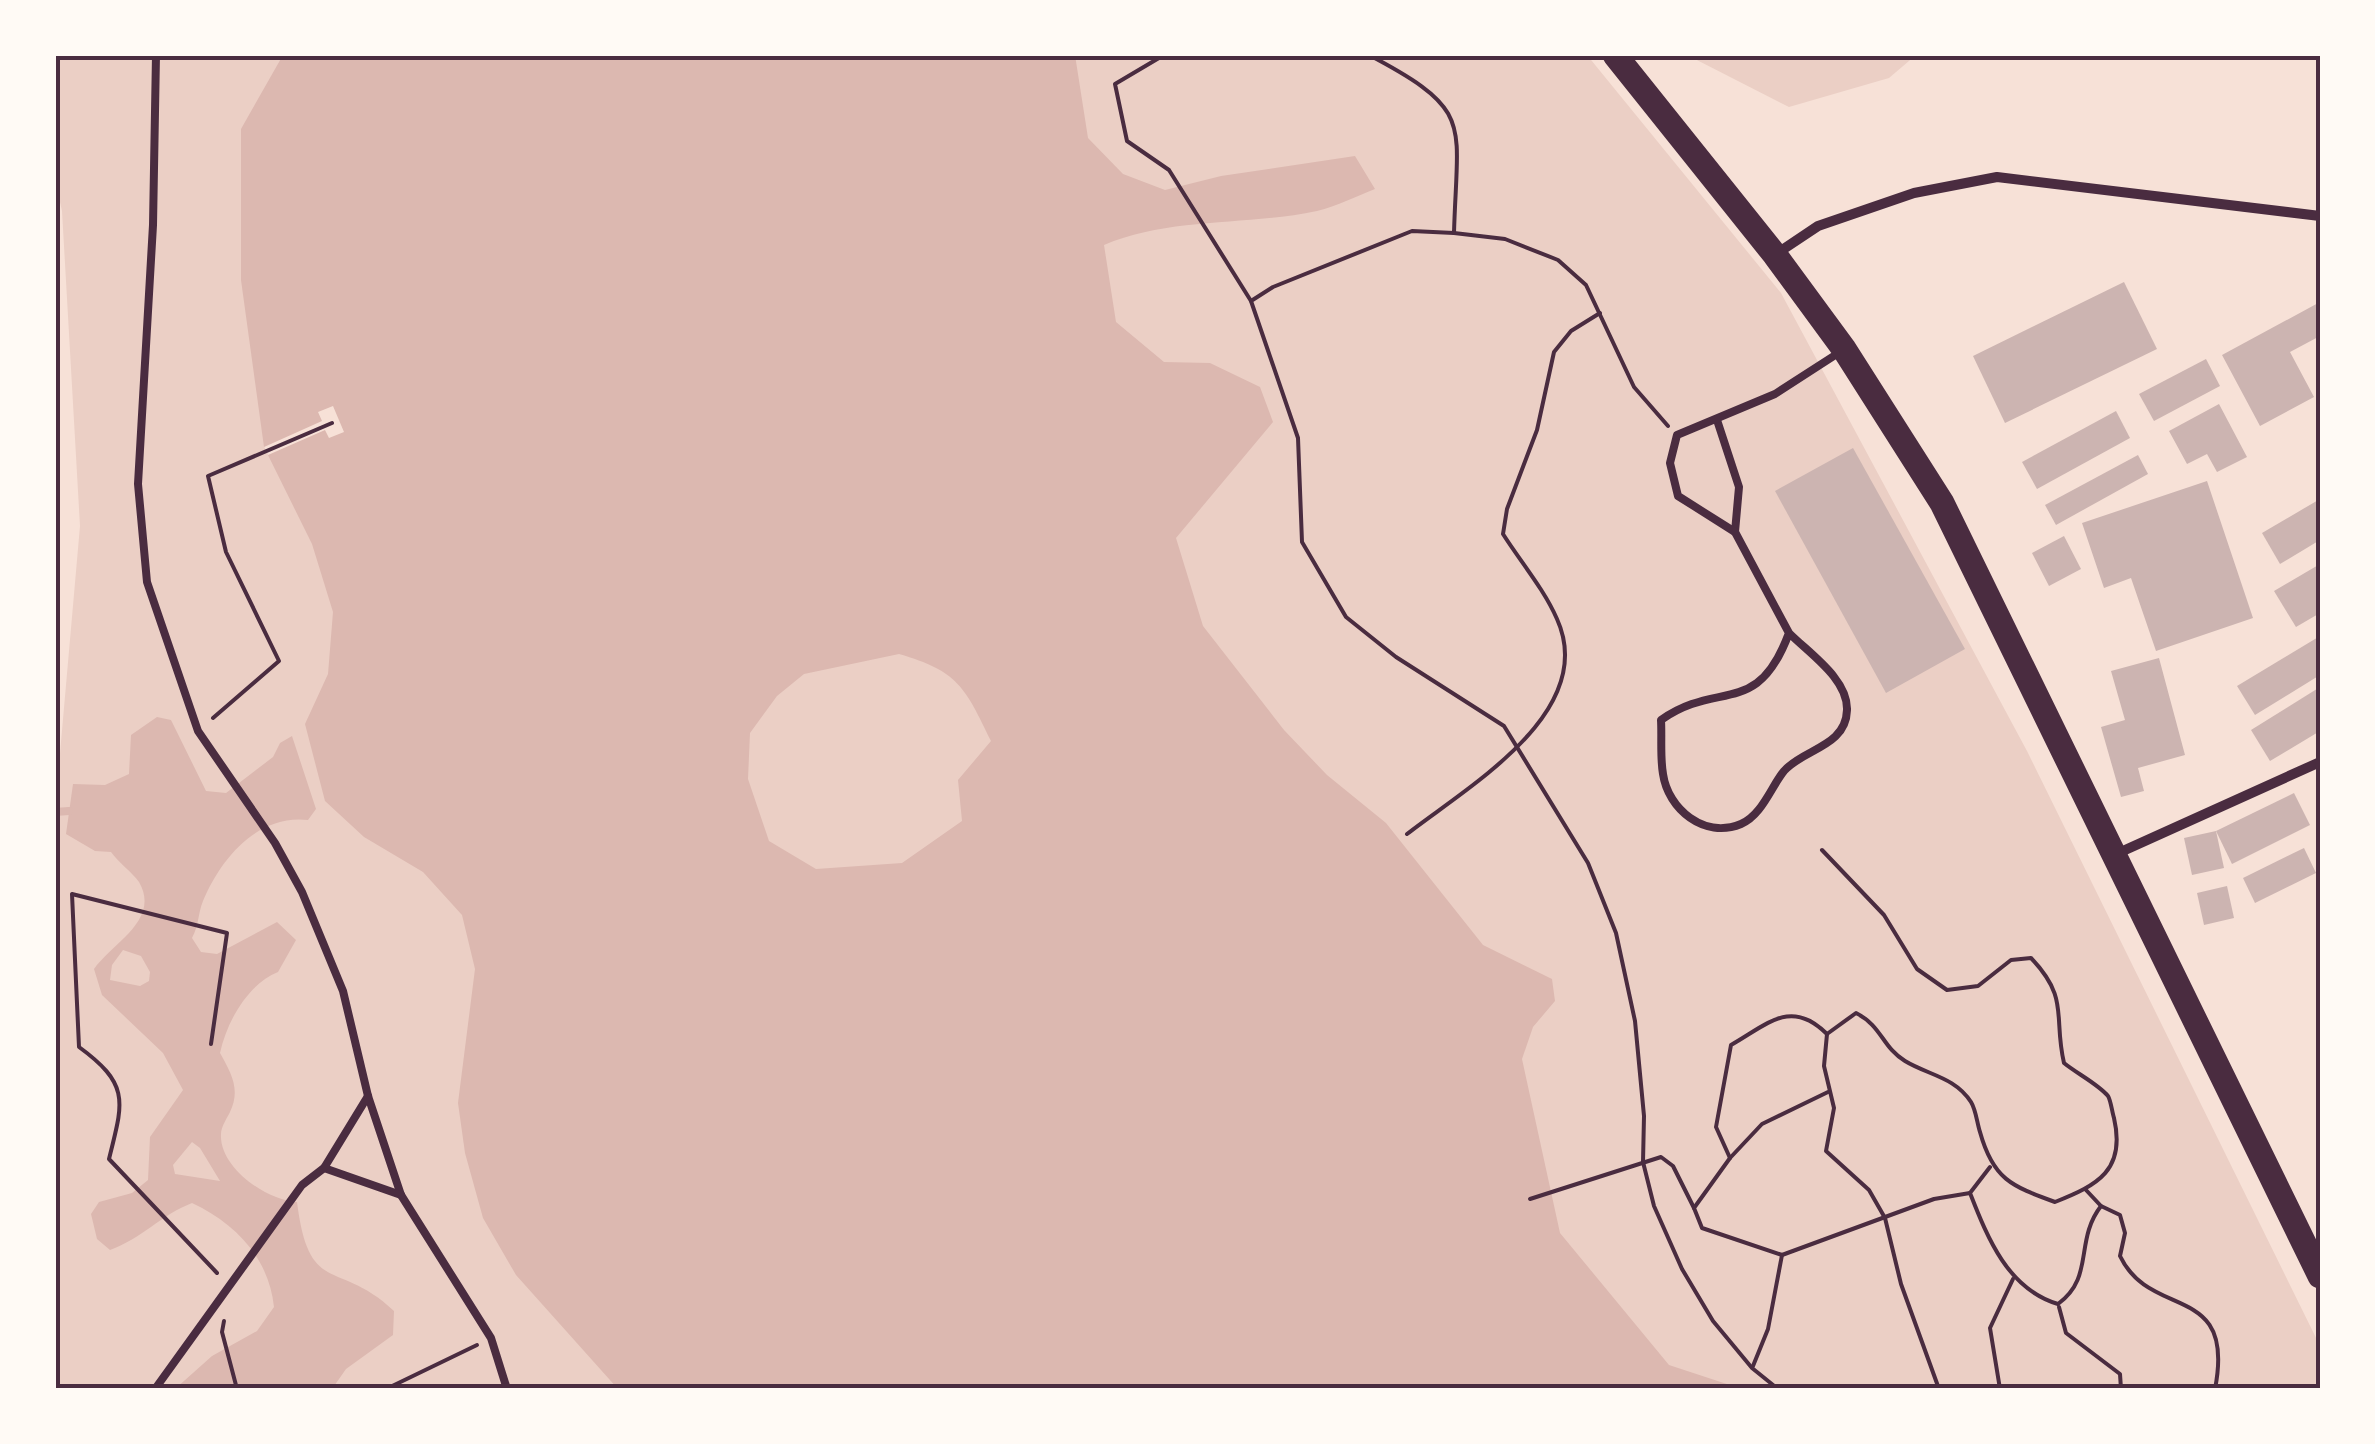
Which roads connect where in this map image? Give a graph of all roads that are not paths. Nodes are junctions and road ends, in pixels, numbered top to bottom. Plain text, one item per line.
1 (156, 55) edge
2 (1615, 55) edge
3 (2320, 216) edge
4 (1775, 254) junction
5 (1844, 350) junction
6 (1716, 420) junction
7 (1735, 532) junction
8 (1789, 633) junction
9 (2320, 762) edge
10 (2113, 855) junction
11 (368, 1096) junction
12 (324, 1168) junction
13 (401, 1195) junction
14 (2320, 1276) edge
15 (155, 1389) edge
16 (507, 1389) edge

1 - 11 lane
2 - 4 highway
3 - 4 street
4 - 5 highway
5 - 6 lane
5 - 10 highway
6 - 7 lane
6 - 7 lane
7 - 8 lane
8 - 8 lane
9 - 10 street
10 - 14 highway
11 - 12 lane
11 - 13 lane
12 - 13 lane
12 - 15 lane
13 - 16 lane

